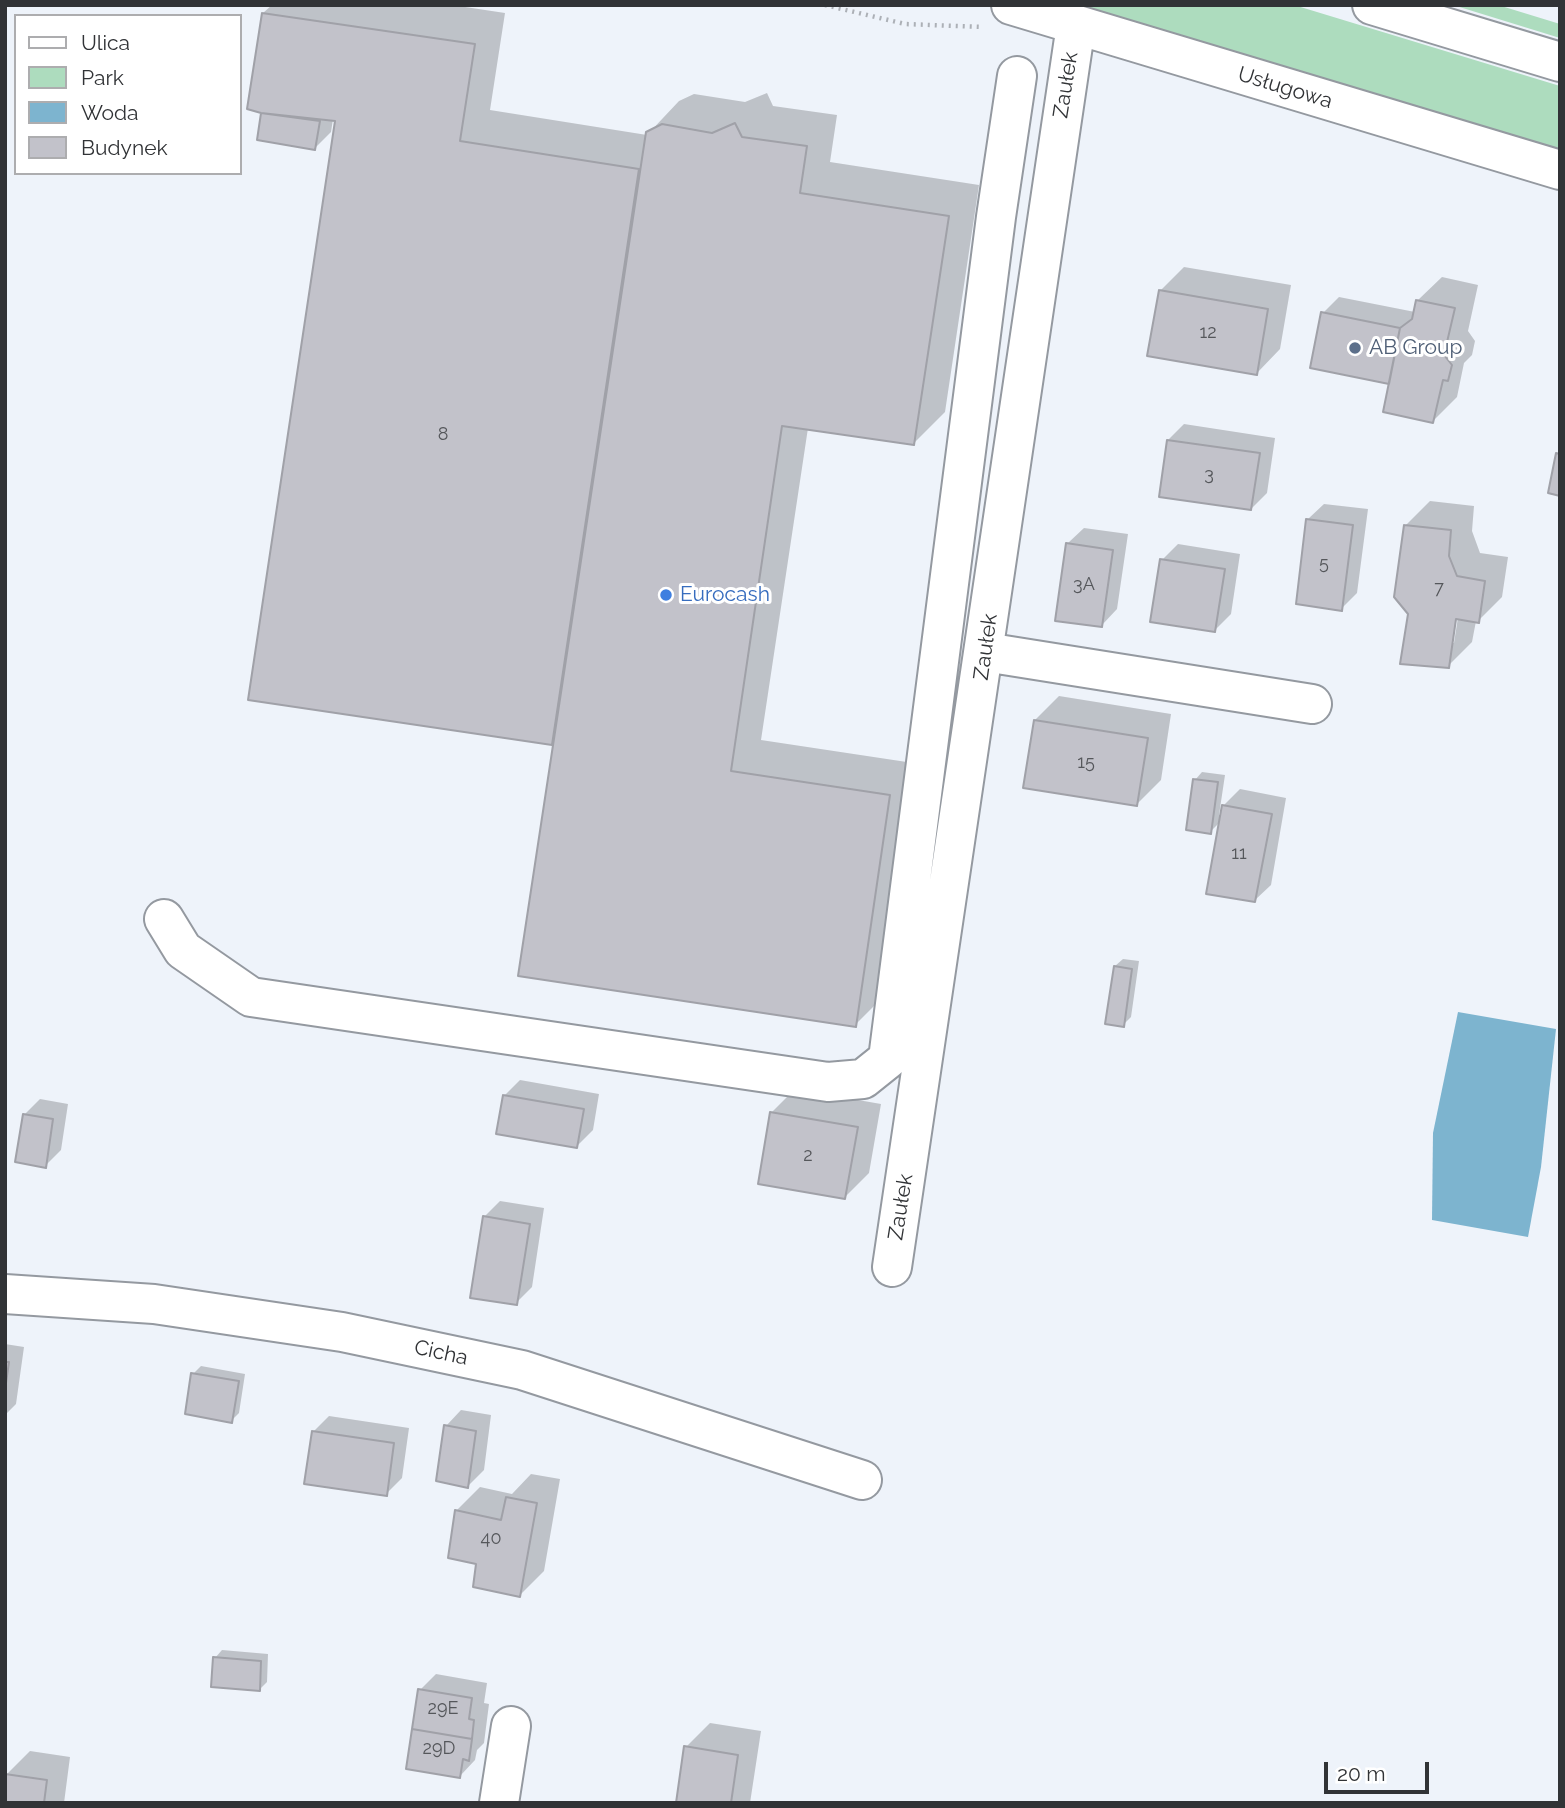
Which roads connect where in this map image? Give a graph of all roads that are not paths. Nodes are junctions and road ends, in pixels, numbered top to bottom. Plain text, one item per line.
1 (1011, 5) edge
2 (1372, 5) edge
3 (1076, 25) junction
4 (1560, 62) edge
5 (1017, 76) dead end
6 (1560, 170) edge
7 (985, 652) junction
8 (1312, 704) dead end
9 (164, 919) dead end
10 (892, 1267) dead end
11 (5, 1294) edge
12 (862, 1480) dead end
13 (511, 1726) dead end
14 (499, 1803) edge

1 - 3 street, Usługowa
2 - 4 street
3 - 6 street, Usługowa
3 - 7 street, Zaułek
5 - 9 street
7 - 8 street
7 - 10 street, Zaułek
11 - 12 street, Cicha
13 - 14 street

